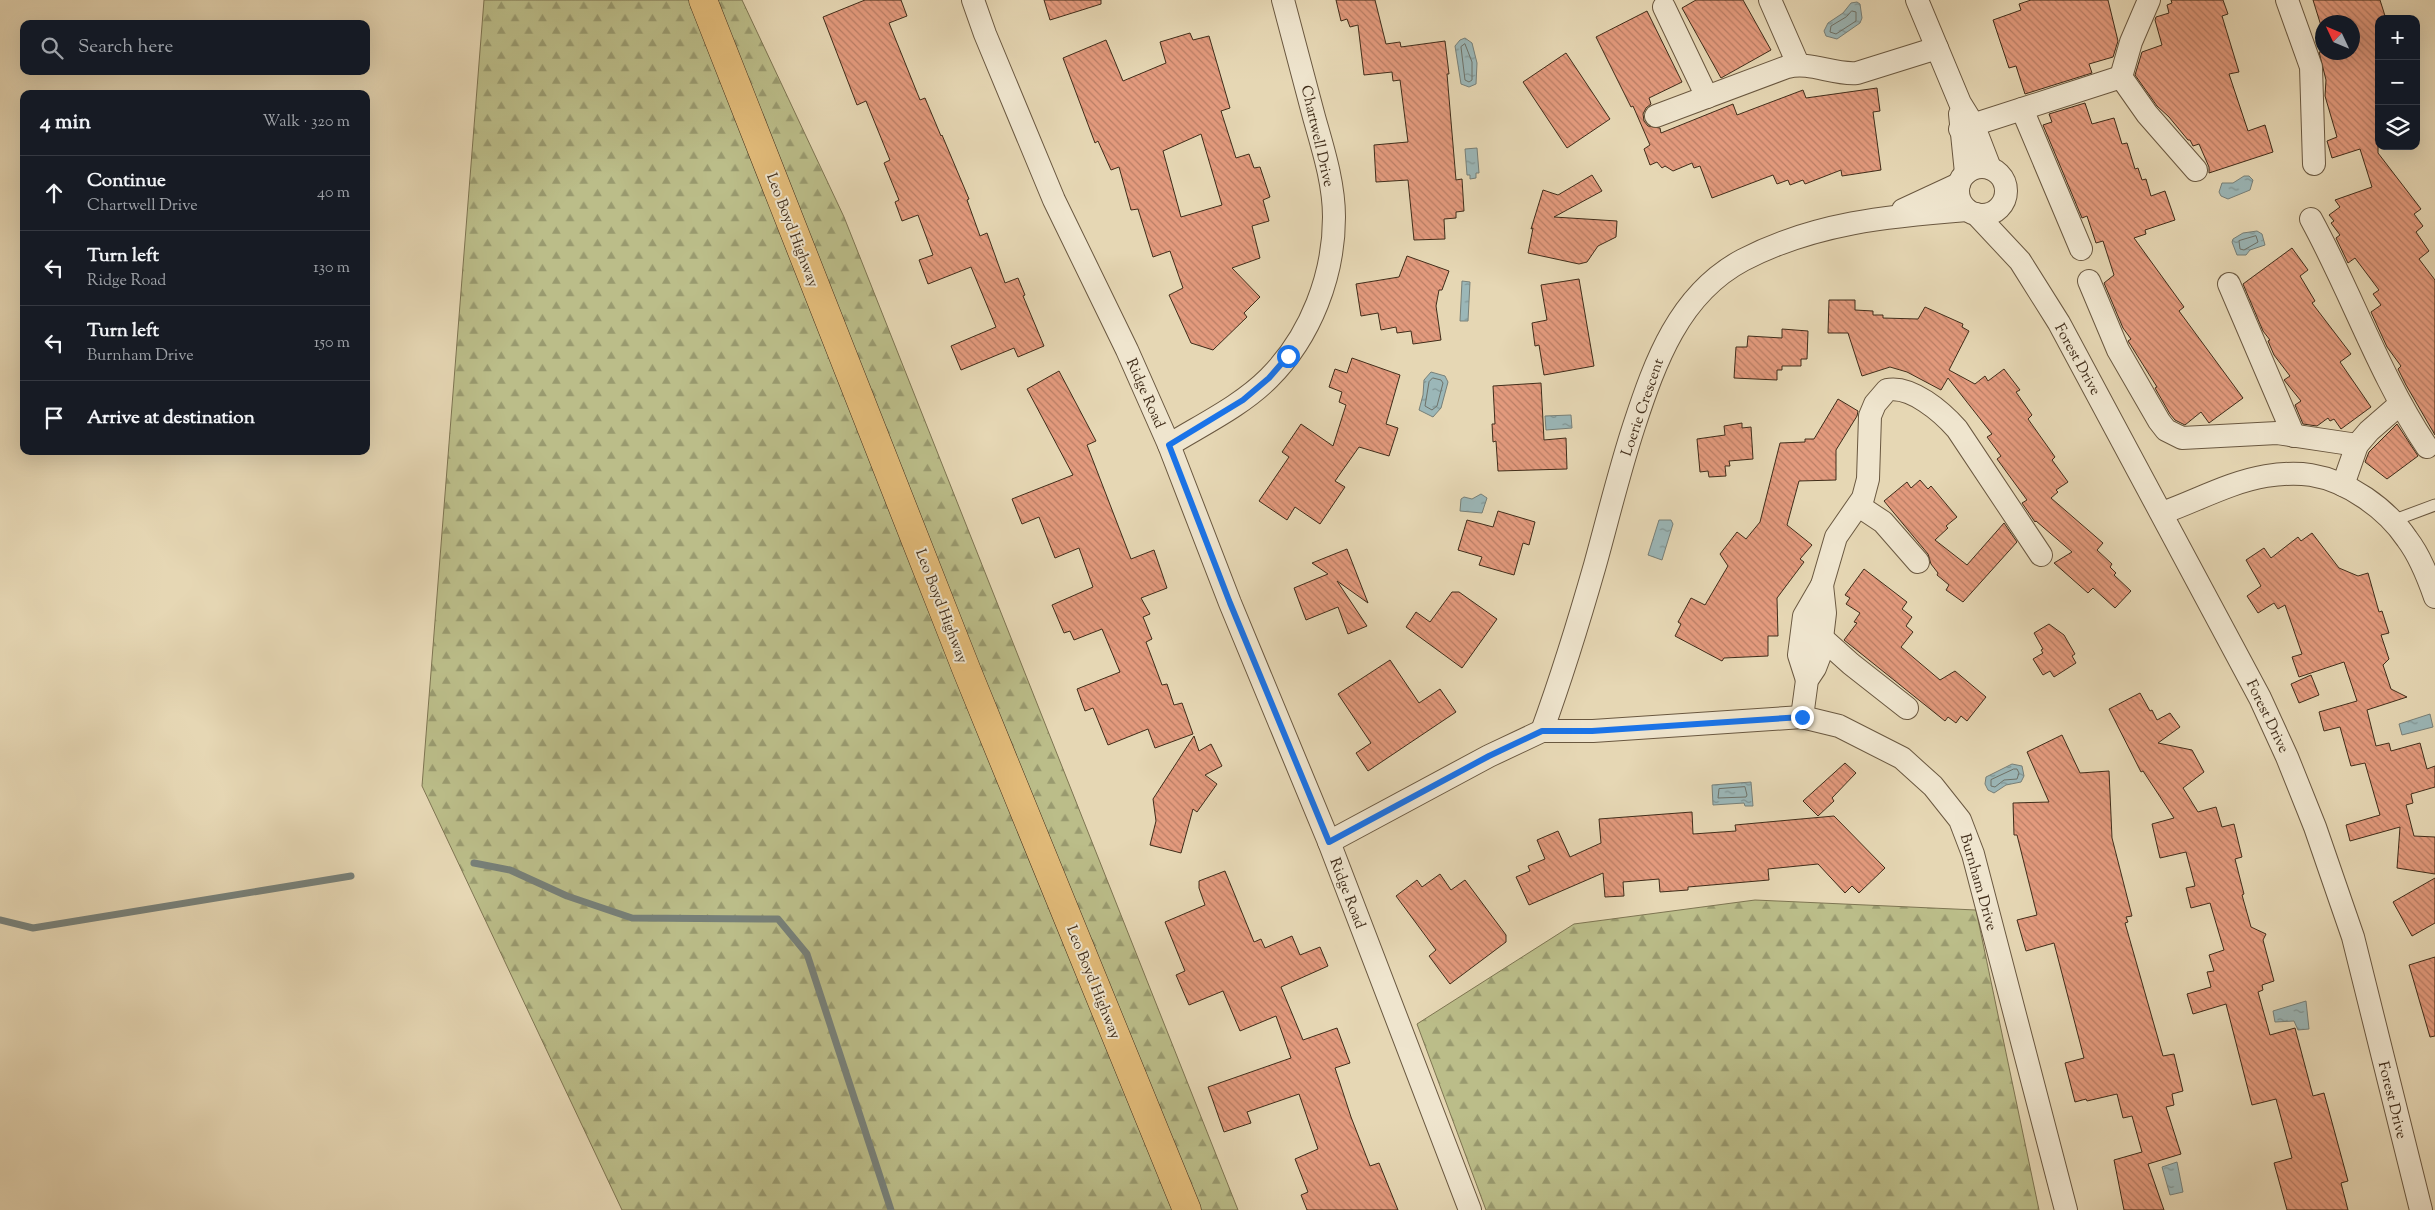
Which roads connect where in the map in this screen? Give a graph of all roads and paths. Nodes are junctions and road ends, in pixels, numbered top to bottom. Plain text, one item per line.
1 (703, 0) edge
2 (973, 0) edge
3 (1283, 0) edge
4 (1770, 0) edge
5 (1916, 0) edge
6 (2149, 0) edge
7 (2288, 0) edge
8 (1664, 7) dead end
9 (1937, 48) junction
10 (1798, 64) junction
11 (2121, 77) junction
12 (1707, 97) junction
13 (2022, 109) junction
14 (1656, 116) dead end
15 (1967, 127) junction
16 (2314, 164) dead end
17 (1990, 168) junction
18 (2196, 170) dead end
19 (1963, 178) junction
20 (2001, 205) junction
21 (1971, 212) junction
22 (1891, 216) junction
23 (2311, 219) dead end
24 (2081, 249) dead end
25 (2020, 262) junction
26 (2089, 281) dead end
27 (2229, 284) dead end
28 (2400, 404) junction
29 (2294, 436) junction
30 (1169, 445) junction
31 (2358, 445) junction
32 (2427, 446) dead end
33 (2342, 485) junction
34 (2435, 505) edge
35 (1859, 506) junction
36 (2162, 513) junction
37 (2392, 521) junction
38 (2041, 555) dead end
39 (1918, 562) dead end
40 (2435, 597) edge
41 (1812, 636) junction
42 (1907, 708) dead end
43 (1802, 717) junction
44 (1542, 731) junction
45 (1329, 842) junction
46 (1187, 1210) edge
47 (1470, 1210) edge
48 (2066, 1210) edge
49 (2421, 1210) edge

1 - 46 highway, Leo Boyd Highway
2 - 30 street, Ridge Road
3 - 30 street, Chartwell Drive
4 - 10 street
5 - 9 street
6 - 11 street
7 - 16 street
8 - 12 street
9 - 10 street
9 - 15 street
10 - 12 street
11 - 13 street
11 - 18 street
12 - 14 street
13 - 15 street
13 - 24 street
15 - 17 street
15 - 19 street
17 - 19 street
17 - 20 street
19 - 21 street
19 - 22 street, Loerie Crescent
20 - 21 street
20 - 25 street, Forest Drive
21 - 22 street, Loerie Crescent
21 - 25 street, Forest Drive
22 - 44 street, Loerie Crescent
23 - 28 street
25 - 36 street, Forest Drive
26 - 29 street
27 - 29 street
28 - 31 street
28 - 32 street
29 - 31 street
30 - 45 street, Ridge Road
31 - 33 street
33 - 36 street
33 - 37 street
34 - 37 lane
35 - 38 street
35 - 39 street
35 - 41 street
36 - 49 street, Forest Drive
37 - 40 street
41 - 42 street
41 - 43 street
43 - 44 street, Burnham Drive
43 - 48 street, Burnham Drive
44 - 45 street, Burnham Drive
45 - 47 street, Ridge Road

